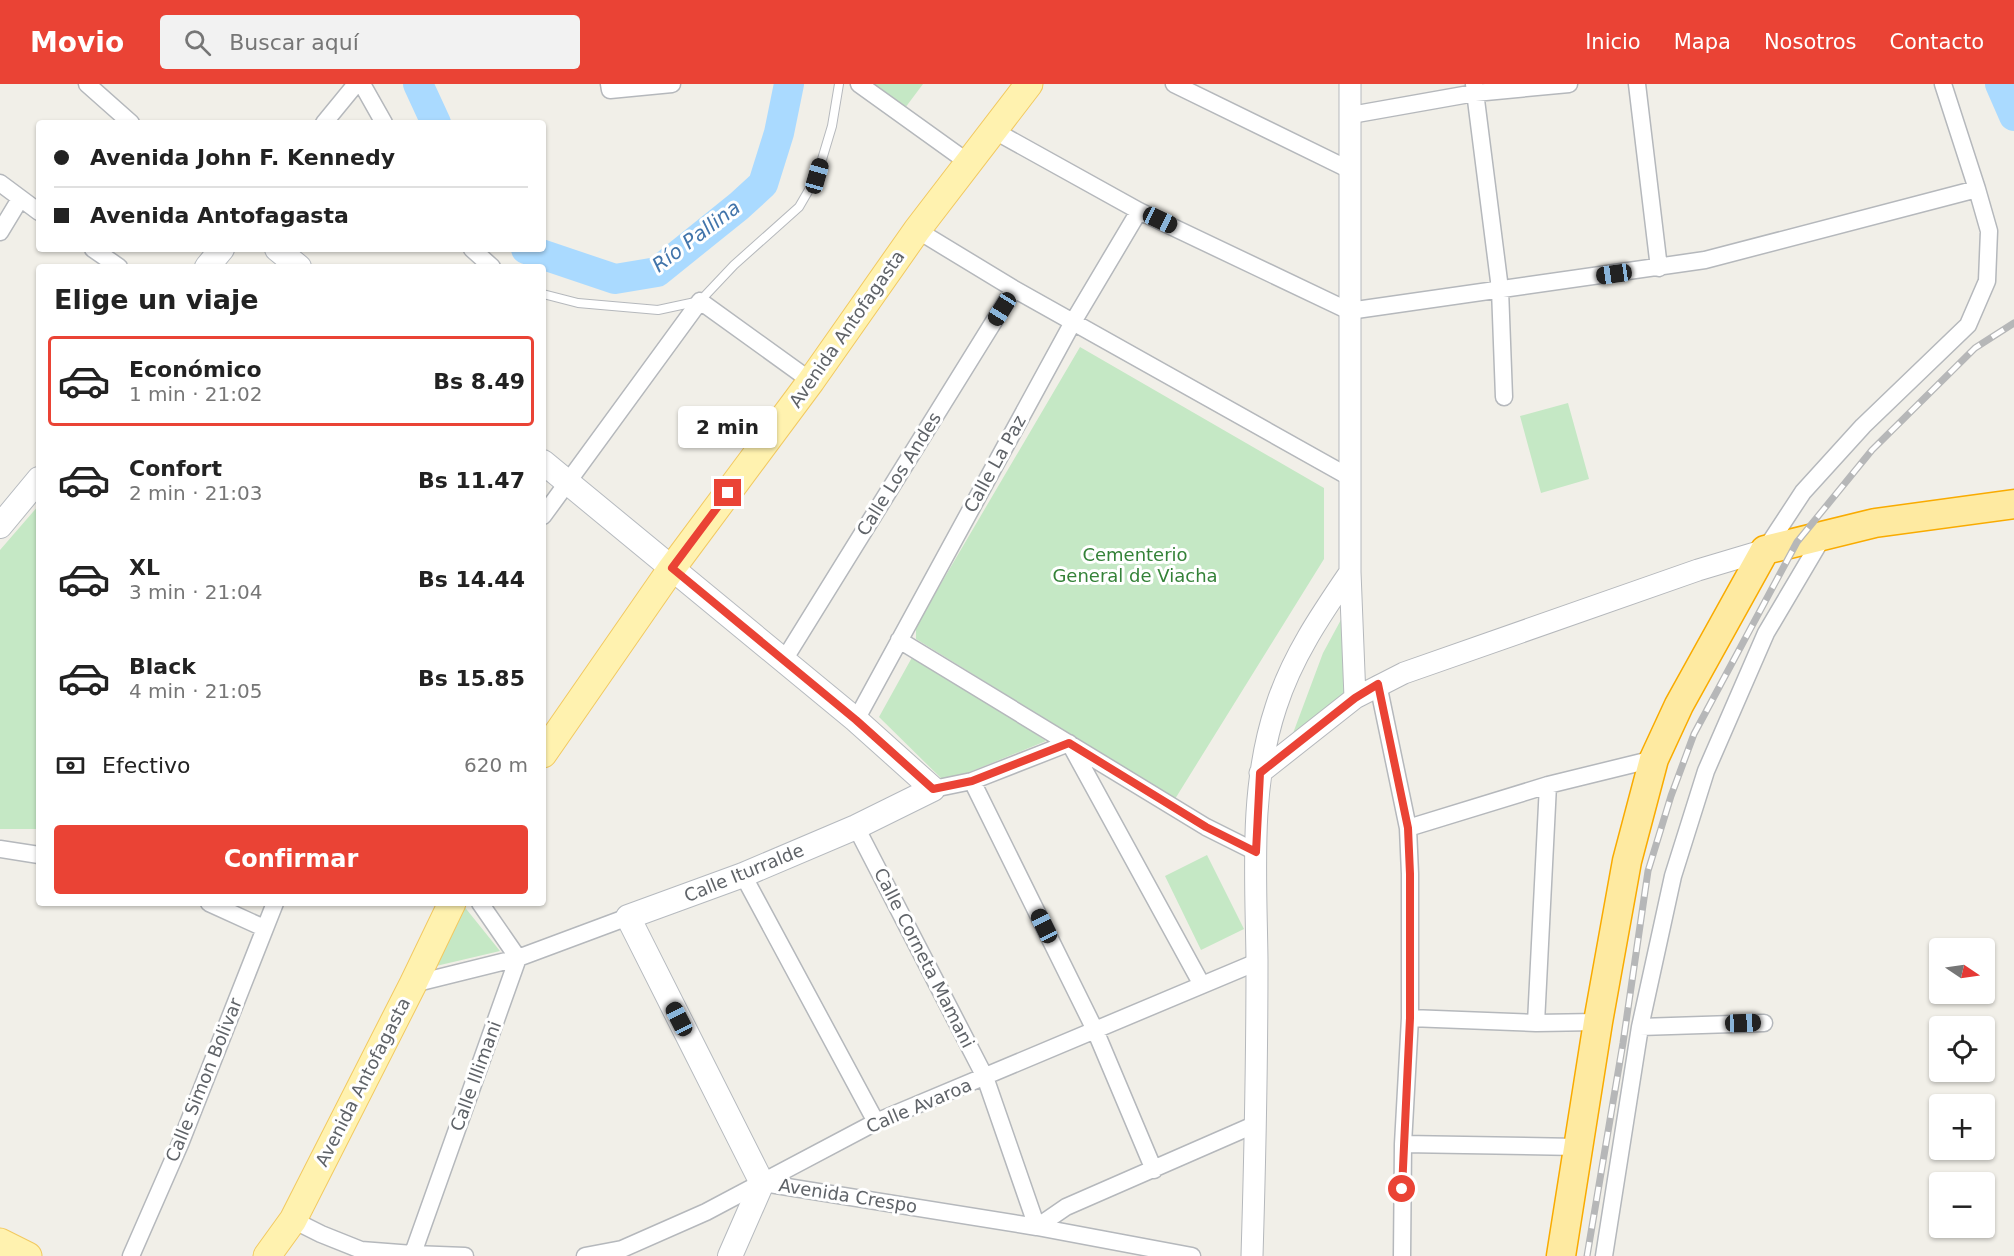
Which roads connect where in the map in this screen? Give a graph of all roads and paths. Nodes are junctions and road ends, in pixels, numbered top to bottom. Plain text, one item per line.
1 (87, 84) edge
2 (356, 84) edge
3 (362, 84) edge
4 (609, 84) edge
5 (672, 84) edge
6 (839, 84) edge
7 (859, 84) edge
8 (1029, 84) edge
9 (1174, 84) edge
10 (1350, 84) edge
11 (1569, 84) edge
12 (1636, 84) edge
13 (1943, 84) edge
14 (1474, 88) edge
15 (1351, 116) junction
16 (128, 120) edge
17 (326, 120) edge
18 (382, 120) edge
19 (993, 130) junction
20 (969, 163) junction
21 (1350, 170) junction
22 (0, 183) edge
23 (1977, 189) junction
24 (20, 199) junction
25 (36, 210) edge
26 (1139, 211) junction
27 (917, 230) junction
28 (0, 232) edge
29 (97, 252) edge
30 (220, 252) edge
31 (281, 252) edge
32 (475, 252) edge
33 (115, 264) edge
34 (210, 264) edge
35 (295, 264) edge
36 (489, 264) edge
37 (1659, 268) junction
38 (1014, 289) junction
39 (1500, 290) junction
40 (546, 295) edge
41 (700, 301) junction
42 (1349, 311) junction
43 (1073, 322) junction
44 (811, 381) junction
45 (1504, 397) dead end
46 (546, 464) edge
47 (1351, 478) junction
48 (567, 482) junction
49 (36, 487) edge
50 (2014, 504) edge
51 (546, 512) edge
52 (2, 522) edge
53 (1824, 535) junction
54 (1765, 550) junction
55 (672, 568) junction
56 (1350, 572) junction
57 (899, 640) junction
58 (784, 660) junction
59 (1378, 684) junction
60 (1355, 698) junction
61 (856, 720) junction
62 (1069, 743) junction
63 (546, 750) edge
64 (1654, 759) junction
65 (1260, 773) junction
66 (972, 781) junction
67 (1548, 785) junction
68 (933, 789) junction
69 (856, 827) junction
70 (1408, 828) junction
71 (0, 849) edge
72 (1256, 852) junction
73 (36, 855) edge
74 (743, 875) junction
75 (216, 906) edge
76 (274, 906) edge
77 (451, 906) edge
78 (482, 906) edge
79 (628, 917) junction
80 (264, 928) junction
81 (518, 958) junction
82 (1257, 962) junction
83 (413, 984) junction
84 (1202, 985) junction
85 (1410, 1018) junction
86 (1598, 1022) junction
87 (1536, 1023) junction
88 (1764, 1023) dead end
89 (1640, 1027) junction
90 (1095, 1030) junction
91 (985, 1077) junction
92 (876, 1122) junction
93 (1256, 1124) junction
94 (1403, 1144) junction
95 (1578, 1147) junction
96 (1154, 1170) junction
97 (762, 1183) junction
98 (293, 1220) junction
99 (1037, 1227) junction
100 (0, 1242) edge
101 (412, 1255) edge
102 (28, 1256) edge
103 (131, 1256) edge
104 (267, 1256) edge
105 (465, 1256) edge
106 (585, 1256) edge
107 (730, 1256) edge
108 (1192, 1256) edge
109 (1252, 1256) edge
110 (1402, 1256) edge
111 (1561, 1256) edge
112 (1604, 1256) edge

1 - 16 street
2 - 17 street
3 - 18 street
4 - 5 street
6 - 41 lane
7 - 20 street
8 - 19 main road, Avenida Antofagasta
9 - 21 street
10 - 15 street
11 - 14 street
12 - 37 street
13 - 23 street
14 - 15 street
14 - 39 street
15 - 21 street
19 - 20 main road, Avenida Antofagasta
19 - 26 street
20 - 27 main road, Avenida Antofagasta
21 - 42 street
22 - 24 street
23 - 37 street
23 - 54 street
24 - 25 street
24 - 28 street
26 - 42 street
26 - 43 street, Calle La Paz
27 - 38 street
27 - 44 main road, Avenida Antofagasta
29 - 33 street
30 - 34 main road
31 - 35 main road
32 - 36 street
37 - 39 street
38 - 43 street
38 - 58 street, Calle Los Andes
39 - 42 street
39 - 45 street
40 - 41 lane
41 - 44 street
41 - 48 street
42 - 47 street
43 - 47 street
43 - 57 street, Calle La Paz
44 - 55 main road, Avenida Antofagasta
46 - 48 main road
47 - 56 street
48 - 51 street
48 - 55 main road
49 - 52 main road
50 - 53 highway
53 - 54 highway
53 - 89 street
54 - 59 street
54 - 64 highway
55 - 58 main road
55 - 63 main road, Avenida Antofagasta
56 - 60 street
56 - 65 street
57 - 61 street, Calle La Paz
57 - 62 street
58 - 61 main road
59 - 60 street
59 - 70 street
60 - 65 street
61 - 68 main road
62 - 66 street, Calle Iturralde
62 - 72 street
62 - 84 street
64 - 67 street
64 - 86 highway
65 - 72 street
66 - 68 street, Calle Iturralde
66 - 90 street
67 - 70 street
67 - 87 street
68 - 69 main road, Calle Iturralde
69 - 74 main road, Calle Iturralde
69 - 91 street, Calle Corneta Mamani
70 - 85 street
71 - 73 street
72 - 82 street
74 - 79 main road, Calle Iturralde
74 - 92 street
75 - 80 street
76 - 80 street, Calle Simon Bolivar
77 - 83 main road, Avenida Antofagasta
78 - 81 street
79 - 81 street, Calle Iturralde
79 - 97 main road, Avenida Crespo
80 - 103 street, Calle Simon Bolivar
81 - 83 street, Calle Iturralde
81 - 101 street, Calle Illimani
82 - 84 street, Calle Avaroa
82 - 93 street
83 - 98 main road, Avenida Antofagasta
84 - 90 street, Calle Avaroa
85 - 87 street
85 - 94 street
86 - 87 street
86 - 95 highway
88 - 89 street
89 - 112 street
90 - 91 street, Calle Avaroa
90 - 96 street
91 - 92 street, Calle Avaroa
91 - 99 street, Calle Corneta Mamani
92 - 97 street, Calle Avaroa
93 - 96 street
93 - 109 street
94 - 95 street
94 - 110 street
95 - 111 highway
96 - 99 street
97 - 99 street, Avenida Crespo
97 - 106 street, Calle Avaroa
97 - 107 main road
98 - 101 street
98 - 104 main road, Avenida Antofagasta
99 - 108 street, Avenida Crespo
100 - 102 main road
101 - 105 street

